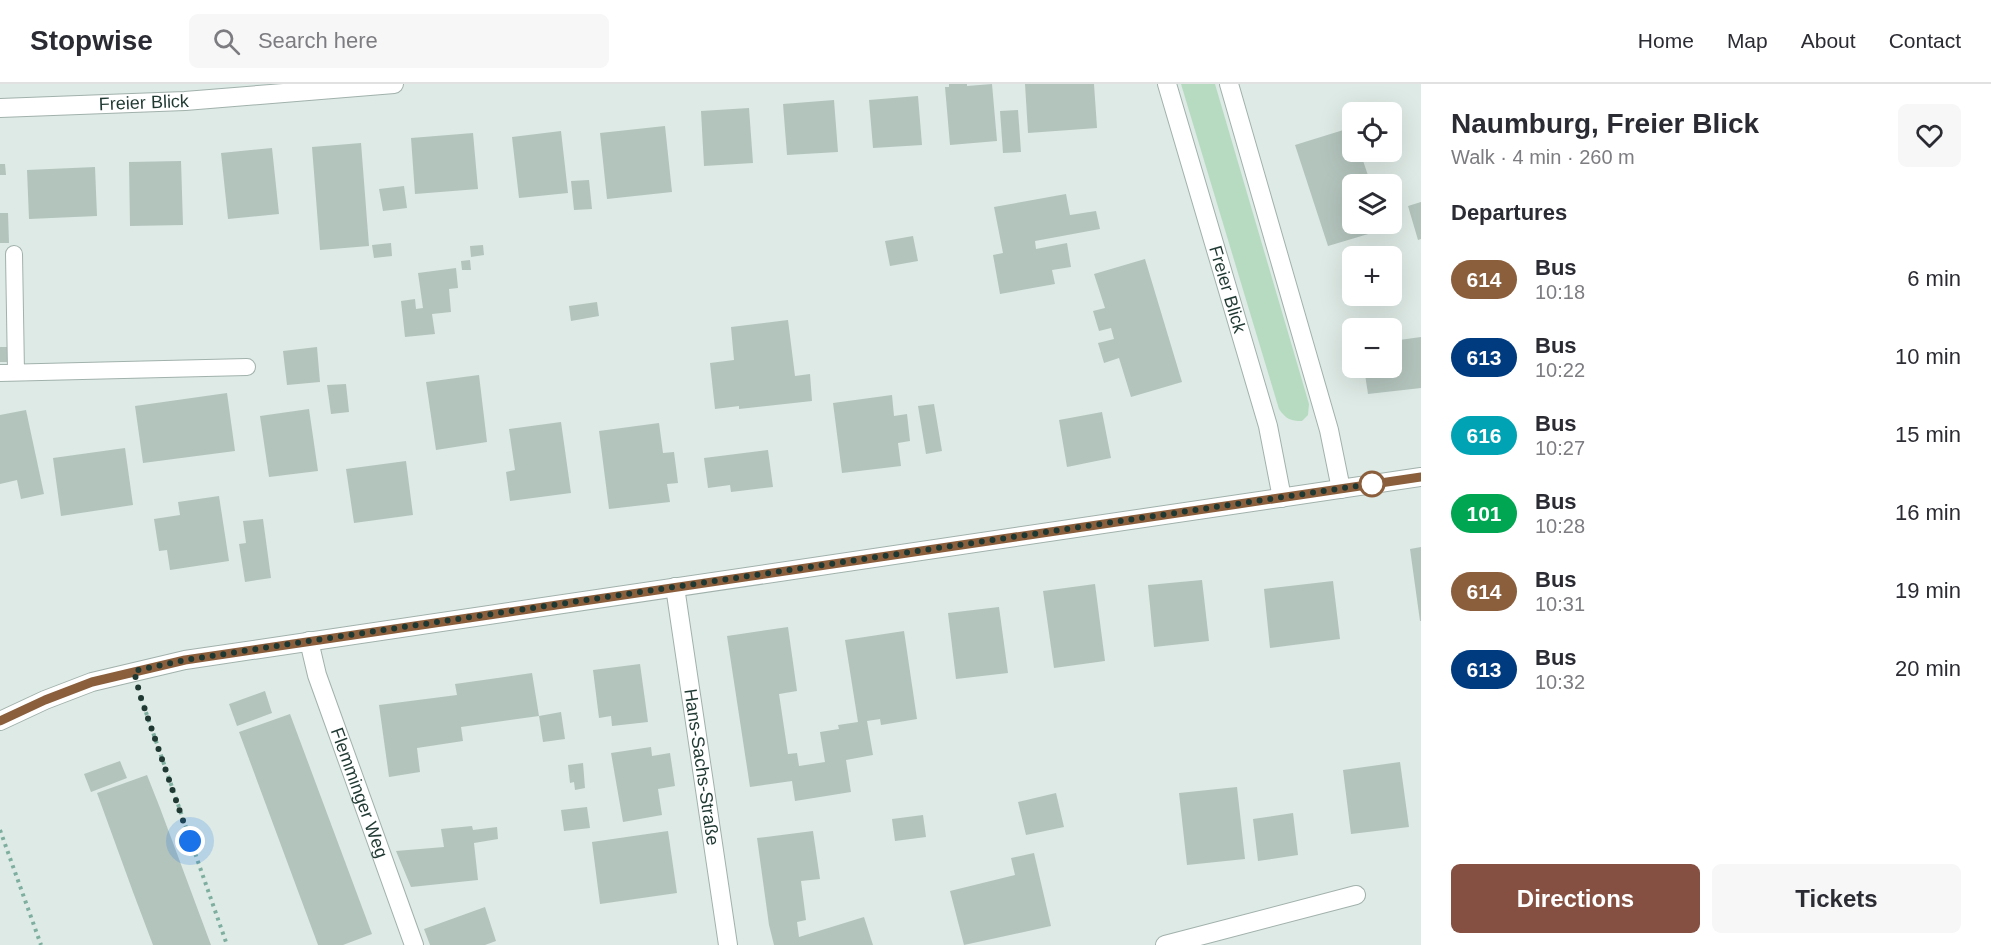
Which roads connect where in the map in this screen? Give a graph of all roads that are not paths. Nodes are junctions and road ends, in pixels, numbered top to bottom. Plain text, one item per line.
1 (394, 84) edge
2 (1167, 84) edge
3 (1229, 84) edge
4 (0, 108) edge
5 (14, 254) dead end
6 (247, 367) dead end
7 (8, 373) edge
8 (1421, 477) edge
9 (1341, 489) junction
10 (1282, 498) junction
11 (675, 587) junction
12 (309, 641) junction
13 (0, 721) edge
14 (1356, 895) dead end
15 (414, 945) edge
16 (728, 945) edge
17 (1165, 945) edge

1 - 4 street, Freier Blick
2 - 10 street, Freier Blick
3 - 9 street
5 - 7 lane
6 - 7 lane
8 - 9 street
9 - 10 street
10 - 11 street
11 - 12 street
11 - 16 street, Hans-Sachs-Straße
12 - 13 street
12 - 15 street, Flemminger Weg
14 - 17 street

